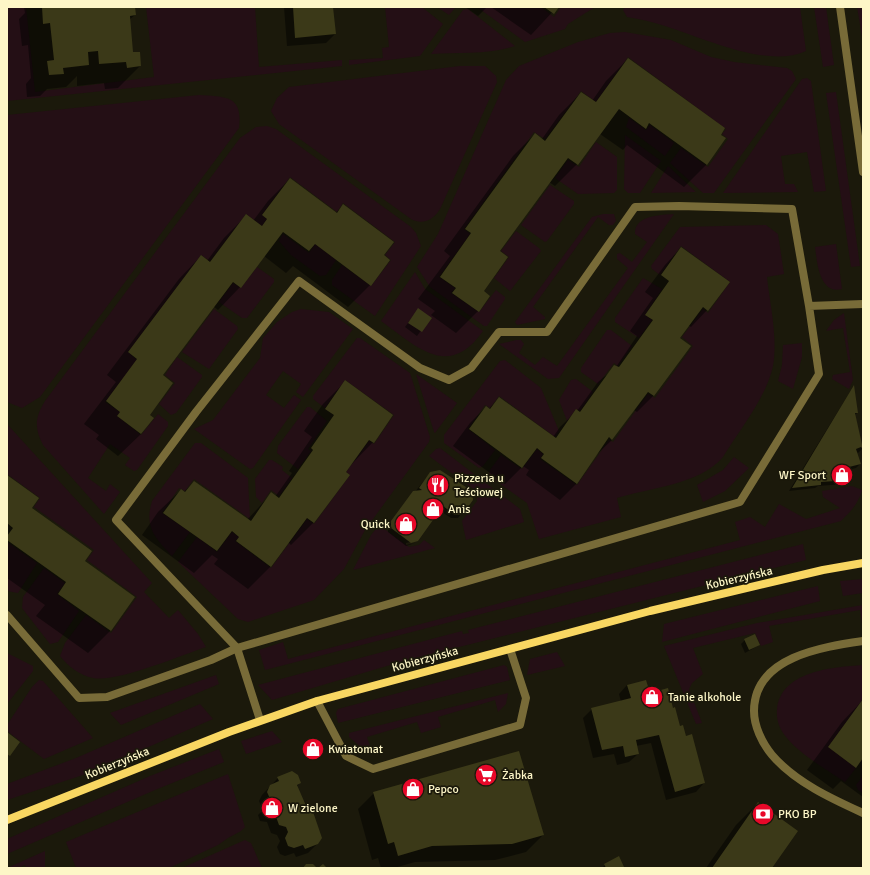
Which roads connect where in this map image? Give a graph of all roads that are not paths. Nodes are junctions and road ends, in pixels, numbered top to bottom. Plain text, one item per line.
1 (840, 7) edge
2 (863, 172) edge
3 (863, 304) edge
4 (809, 306) junction
5 (863, 563) edge
6 (7, 615) edge
7 (863, 641) edge
8 (236, 648) junction
9 (510, 649) junction
10 (317, 701) junction
11 (260, 720) junction
12 (863, 813) edge
13 (7, 820) edge

1 - 2 street
3 - 4 street
4 - 8 street
4 - 8 street
5 - 9 street, Kobierzyńska
6 - 8 street
7 - 12 street
8 - 11 street
9 - 10 street, Kobierzyńska
9 - 10 street
10 - 11 street, Kobierzyńska
11 - 13 street, Kobierzyńska

